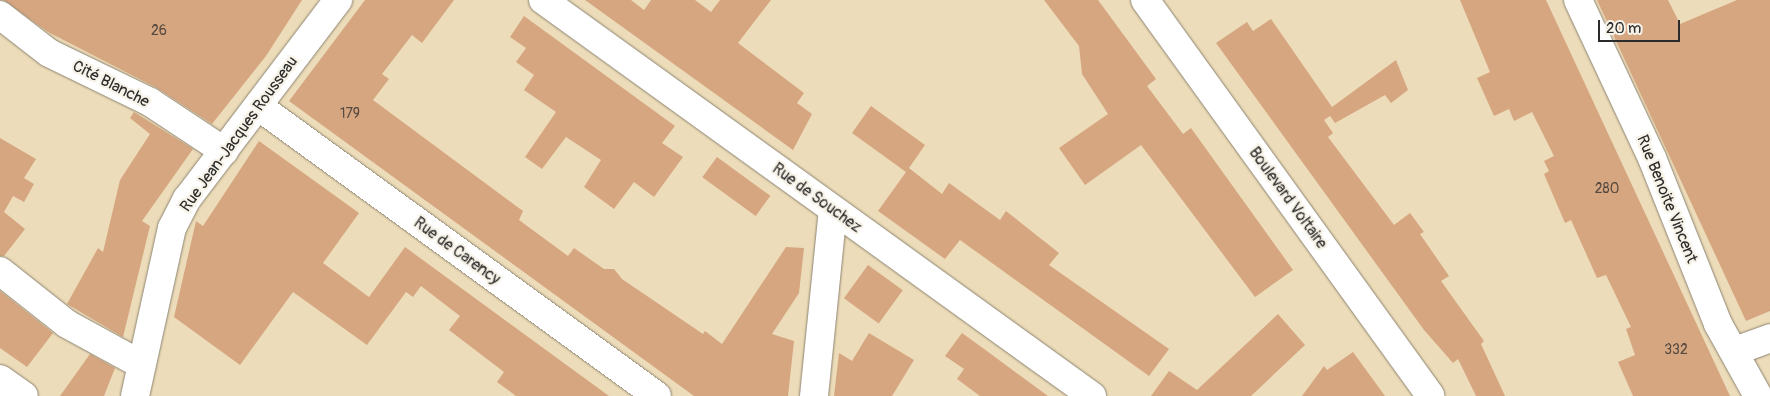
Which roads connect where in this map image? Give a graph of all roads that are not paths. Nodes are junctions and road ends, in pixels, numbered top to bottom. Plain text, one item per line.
1 (338, 0) edge
2 (543, 0) edge
3 (1145, 0) edge
4 (1578, 0) edge
5 (0, 15) edge
6 (258, 106) junction
7 (224, 151) junction
8 (833, 210) junction
9 (0, 271) edge
10 (1770, 338) edge
11 (1735, 351) junction
12 (142, 365) junction
13 (0, 379) edge
14 (24, 396) edge
15 (135, 396) edge
16 (657, 396) edge
17 (814, 396) edge
18 (1092, 396) edge
19 (1431, 396) edge
20 (1758, 396) edge

1 - 6 street, Rue Jean-Jacques Rousseau
2 - 8 street, Rue de Souchez
3 - 19 street, Boulevard Voltaire
4 - 11 street, Rue Benoite Vincent
5 - 7 street, Cité Blanche
6 - 7 street, Rue Jean-Jacques Rousseau
6 - 16 street, Rue de Carency
7 - 12 street, Rue Jean-Jacques Rousseau
8 - 17 street
8 - 18 street, Rue de Souchez
9 - 12 street
10 - 11 street
11 - 20 street, Rue Benoite Vincent
12 - 15 street, Rue Jean-Jacques Rousseau
13 - 14 street

